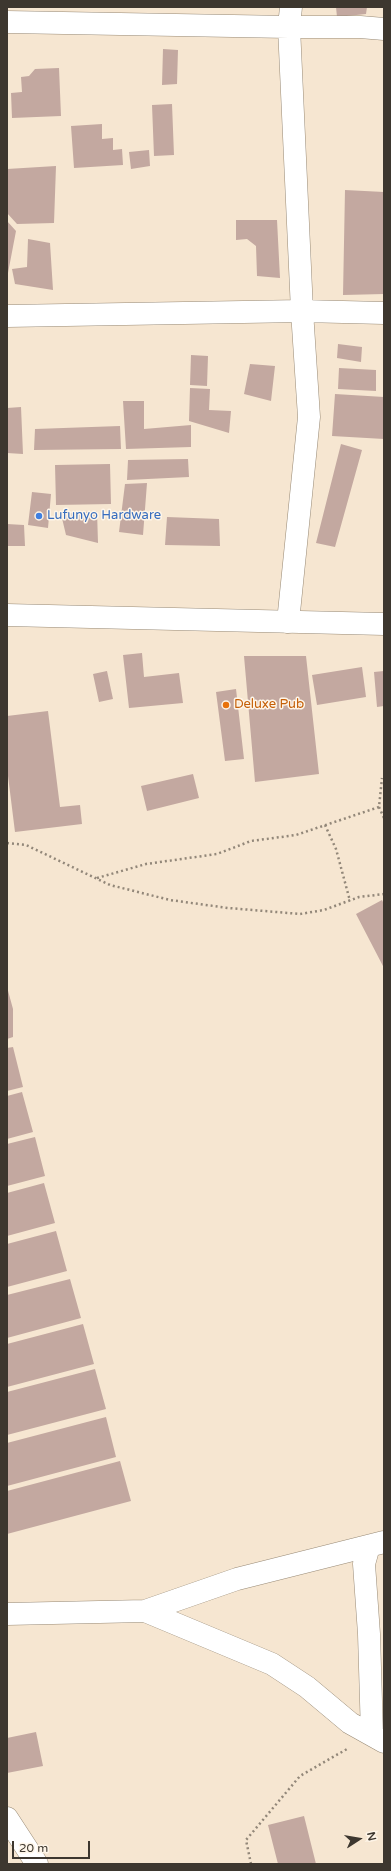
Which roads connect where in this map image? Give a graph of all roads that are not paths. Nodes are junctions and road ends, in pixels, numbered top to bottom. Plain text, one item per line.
1 (290, 17) edge
2 (7, 22) edge
3 (384, 29) edge
4 (302, 311) junction
5 (384, 313) edge
6 (7, 316) edge
7 (7, 615) edge
8 (288, 622) junction
9 (384, 624) edge
10 (377, 1544) edge
11 (146, 1611) junction
12 (7, 1614) edge
13 (378, 1738) edge
14 (7, 1818) edge
15 (37, 1864) edge

1 - 2 street
1 - 3 street
1 - 4 street
4 - 5 street
4 - 6 street
4 - 8 street
7 - 8 street
8 - 9 street
10 - 11 street
10 - 13 street
11 - 12 street
11 - 13 street
14 - 15 street

